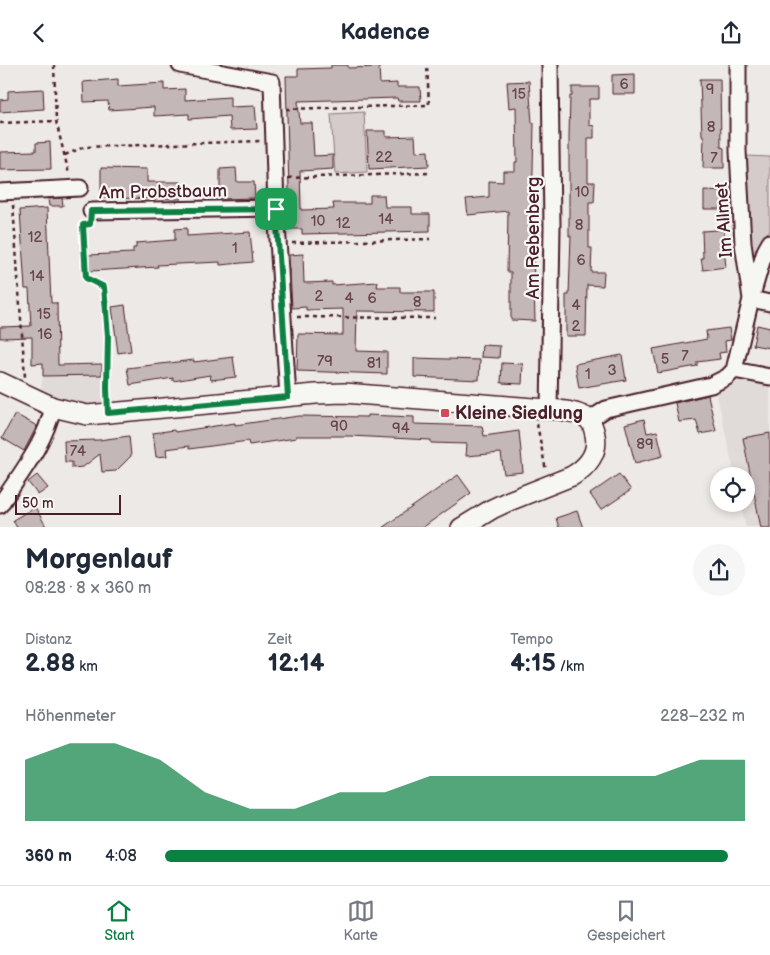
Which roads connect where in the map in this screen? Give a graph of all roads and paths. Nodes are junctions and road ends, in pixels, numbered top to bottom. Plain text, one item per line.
1 (54, 65) edge
2 (180, 65) edge
3 (427, 65) edge
4 (550, 65) edge
5 (738, 65) edge
6 (273, 109) junction
7 (56, 121) junction
8 (0, 123) edge
9 (274, 141) junction
10 (64, 155) junction
11 (429, 173) dead end
12 (275, 179) junction
13 (76, 188) joint
14 (6, 192) edge
15 (276, 209) junction
16 (91, 211) joint
17 (430, 239) dead end
18 (770, 242) edge
19 (279, 243) junction
20 (751, 299) junction
21 (770, 303) edge
22 (282, 317) junction
23 (435, 318) dead end
24 (734, 371) junction
25 (770, 377) edge
26 (0, 382) edge
27 (27, 396) junction
28 (288, 397) junction
29 (53, 407) junction
30 (541, 410) junction
31 (108, 413) junction
32 (589, 420) junction
33 (549, 485) junction
34 (0, 505) edge
35 (461, 527) edge

1 - 7 path
2 - 6 street
3 - 6 path
4 - 30 street, Am Rebenberg
5 - 20 street, Im Allmet
6 - 9 street
7 - 8 path
7 - 10 path
9 - 10 path
9 - 12 street
10 - 13 path
11 - 12 path
12 - 15 street
13 - 14 street
14 - 27 path
15 - 16 street, Am Probstbaum
15 - 19 street
16 - 31 path, Am Probstbaum
17 - 19 path
18 - 20 street
19 - 22 street
20 - 21 street
20 - 24 street, Im Allmet
22 - 23 path
22 - 28 street
24 - 25 street
24 - 32 street
26 - 27 street
27 - 29 street
28 - 30 street
28 - 31 street
29 - 31 street
29 - 34 street
30 - 32 street
30 - 33 path
32 - 33 street
33 - 35 street

